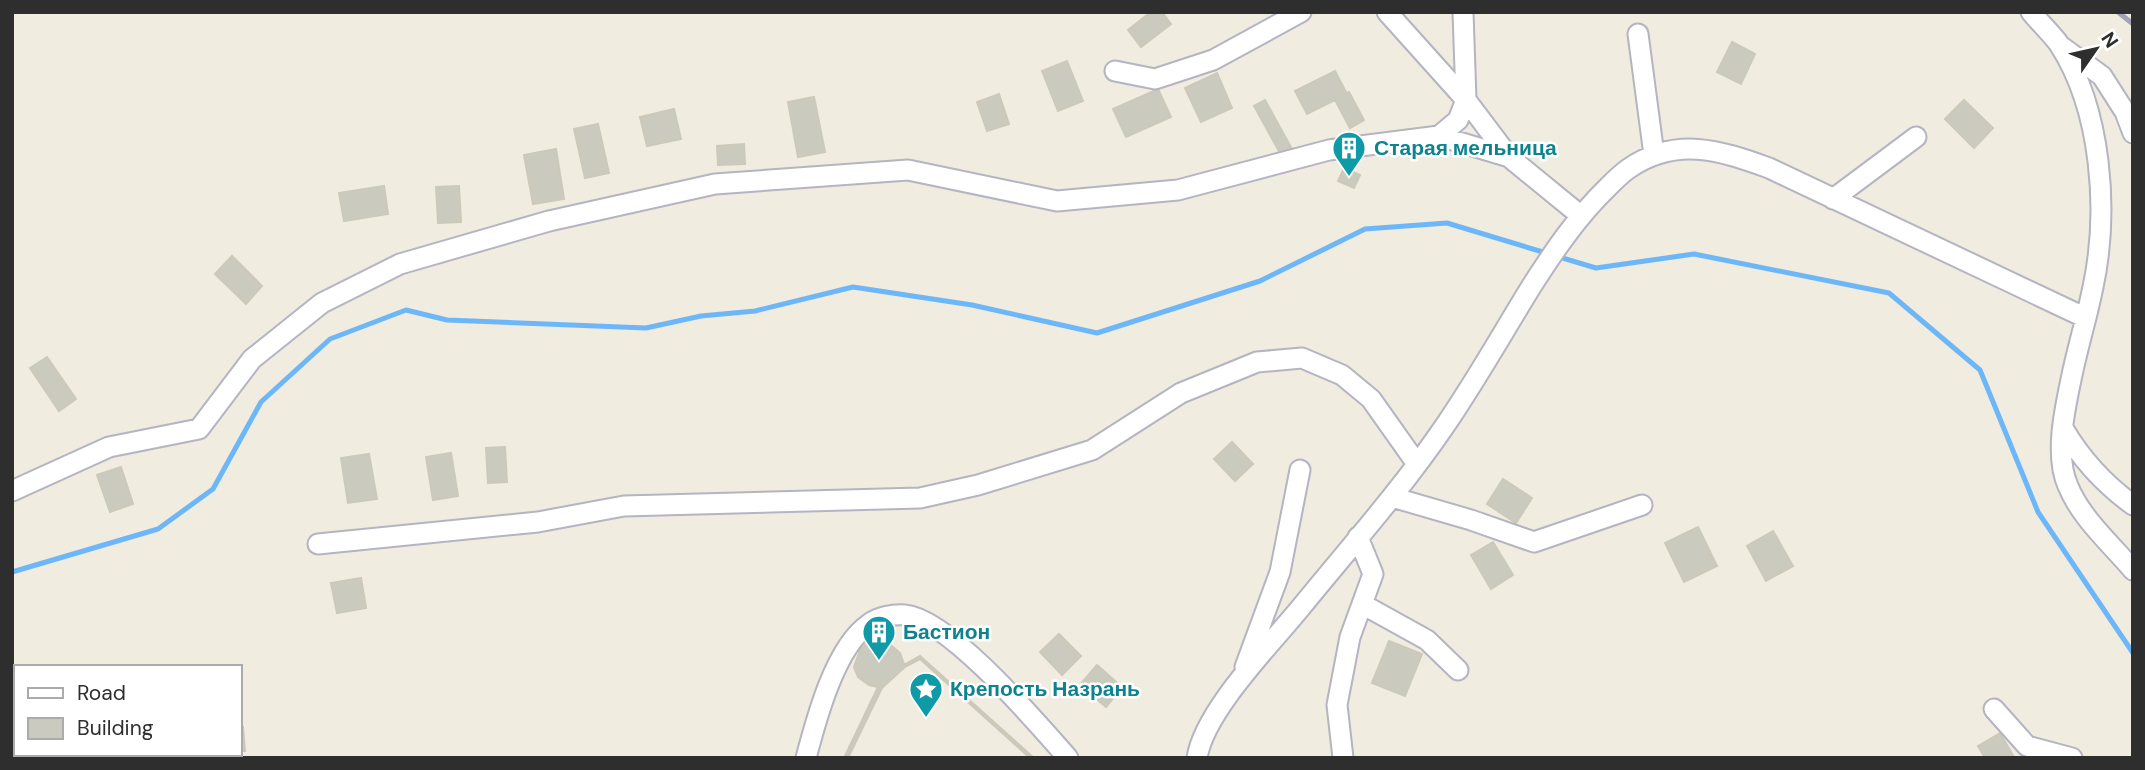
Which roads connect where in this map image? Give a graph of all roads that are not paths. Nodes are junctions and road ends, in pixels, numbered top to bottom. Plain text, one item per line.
1 (1301, 12) edge
2 (1387, 12) edge
3 (1463, 12) edge
4 (2031, 12) edge
5 (1638, 34) dead end
6 (2059, 44) junction
7 (1115, 71) dead end
8 (1466, 100) junction
9 (2133, 133) edge
10 (1439, 136) junction
11 (1916, 137) dead end
12 (1654, 155) junction
13 (1509, 156) junction
14 (1833, 199) junction
15 (1580, 215) junction
16 (2086, 318) junction
17 (2062, 427) junction
18 (1418, 464) junction
19 (1300, 470) dead end
20 (12, 491) edge
21 (1392, 497) junction
22 (1642, 505) dead end
23 (2133, 505) edge
24 (1358, 537) junction
25 (318, 544) dead end
26 (2133, 570) edge
27 (1362, 604) junction
28 (1458, 670) dead end
29 (1238, 684) junction
30 (1994, 709) dead end
31 (806, 758) edge
32 (1068, 758) edge
33 (1198, 758) edge
34 (1343, 758) edge
35 (2073, 758) edge

1 - 7 street
2 - 8 street
3 - 8 street
4 - 6 street
5 - 12 street
6 - 9 street
6 - 16 street
8 - 10 street
8 - 13 street
10 - 13 street
10 - 20 street
11 - 14 street
12 - 14 street
12 - 15 street
13 - 15 street
14 - 16 street
15 - 18 street
16 - 17 street
17 - 23 street
17 - 26 street
18 - 21 street
18 - 25 street
19 - 29 street
21 - 22 street
21 - 24 street
24 - 27 street
24 - 29 street
27 - 28 street
27 - 34 street
29 - 33 street
30 - 35 street
31 - 32 street

